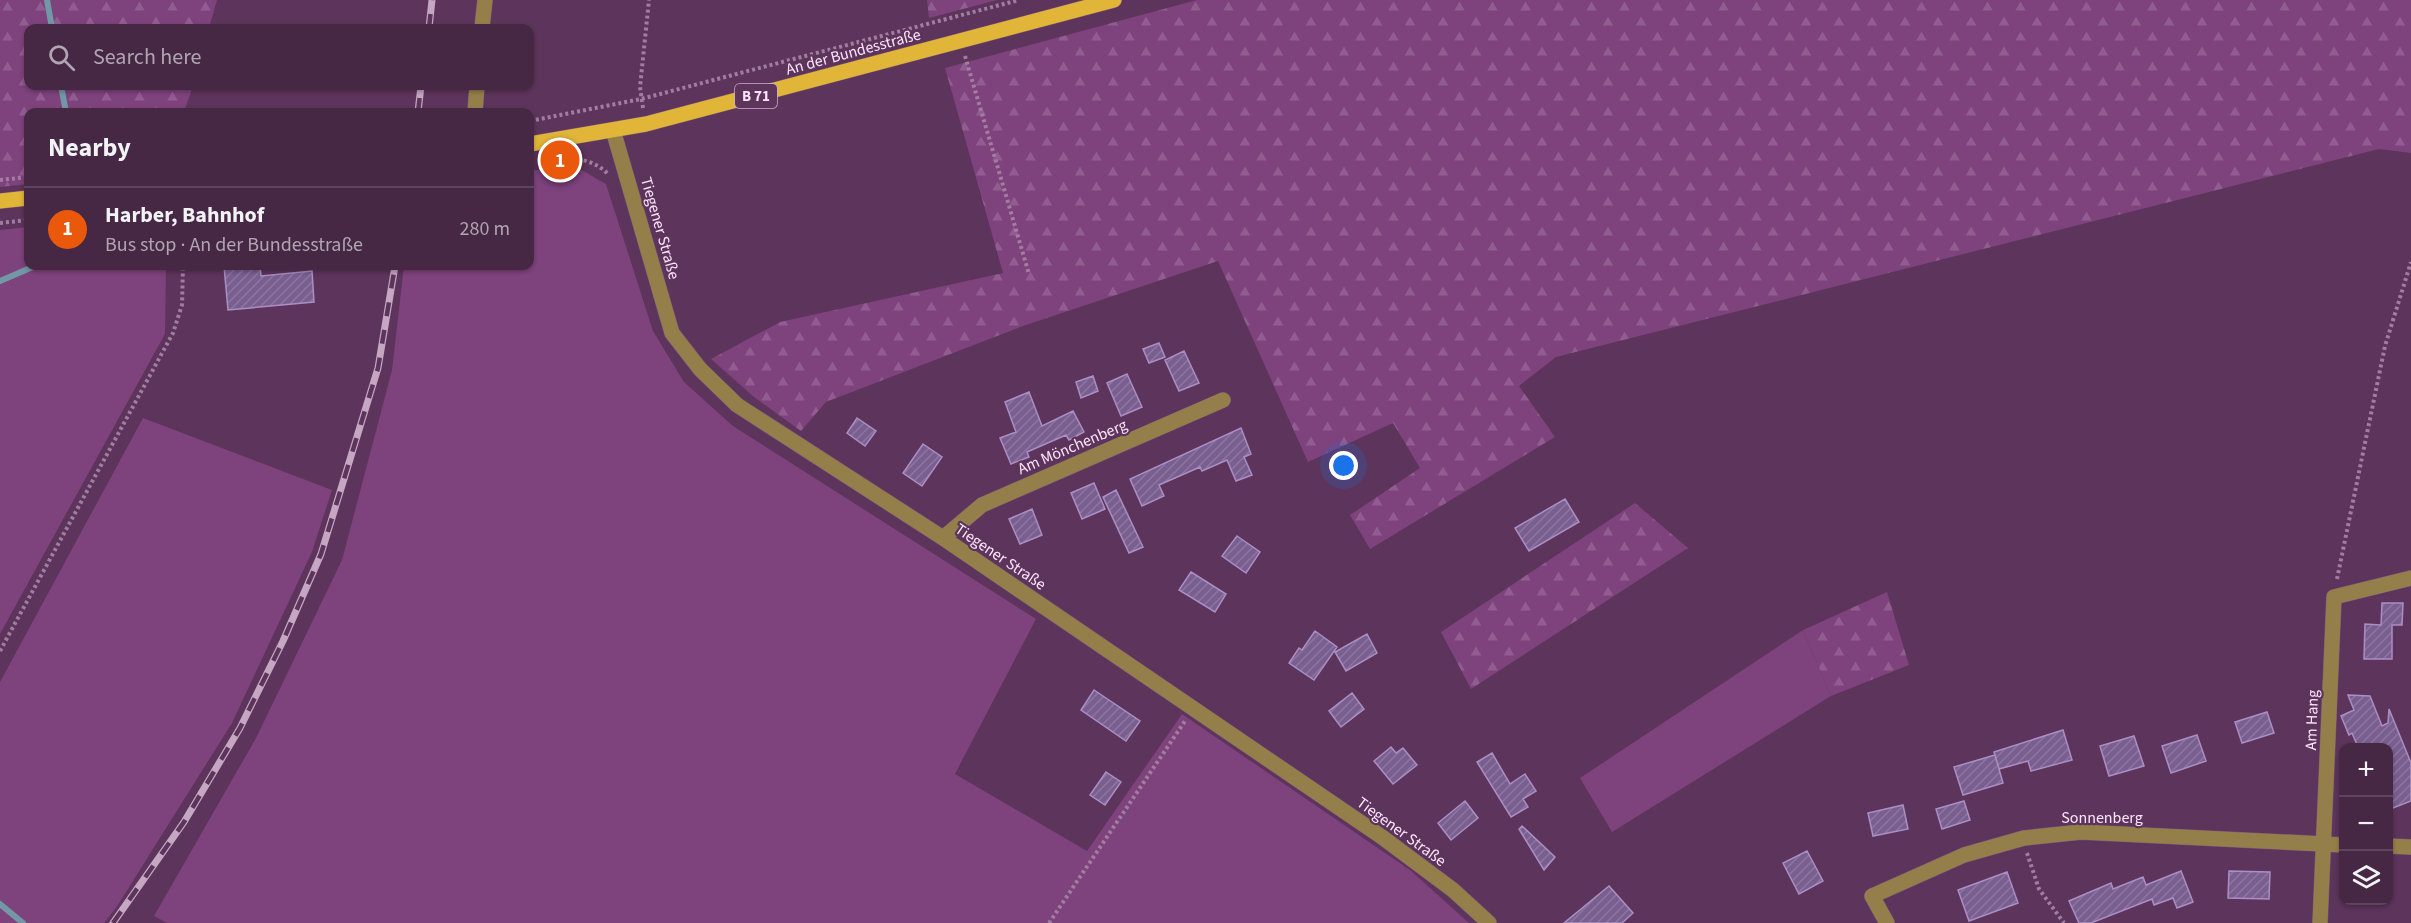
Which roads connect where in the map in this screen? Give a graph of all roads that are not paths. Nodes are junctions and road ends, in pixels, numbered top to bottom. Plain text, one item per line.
1 (485, 0) edge
2 (1114, 0) edge
3 (482, 24) edge
4 (477, 90) edge
5 (475, 108) edge
6 (613, 130) junction
7 (534, 143) edge
8 (24, 198) edge
9 (0, 201) edge
10 (1223, 400) dead end
11 (943, 538) junction
12 (2411, 578) edge
13 (2324, 844) junction
14 (2339, 845) edge
15 (2393, 846) edge
16 (2411, 847) edge
17 (1489, 923) edge
18 (1887, 923) edge
19 (2320, 923) edge

1 - 3 street
2 - 6 main road, An der Bundesstraße / B 71
4 - 5 street
6 - 7 main road, An der Bundesstraße / B 71
6 - 11 street, Tiegener Straße
8 - 9 main road
10 - 11 street, Am Mönchenberg
11 - 17 street, Tiegener Straße
12 - 13 street, Am Hang
13 - 14 street, Sonnenberg
13 - 18 street, Sonnenberg
13 - 19 street, Am Hang
15 - 16 street

